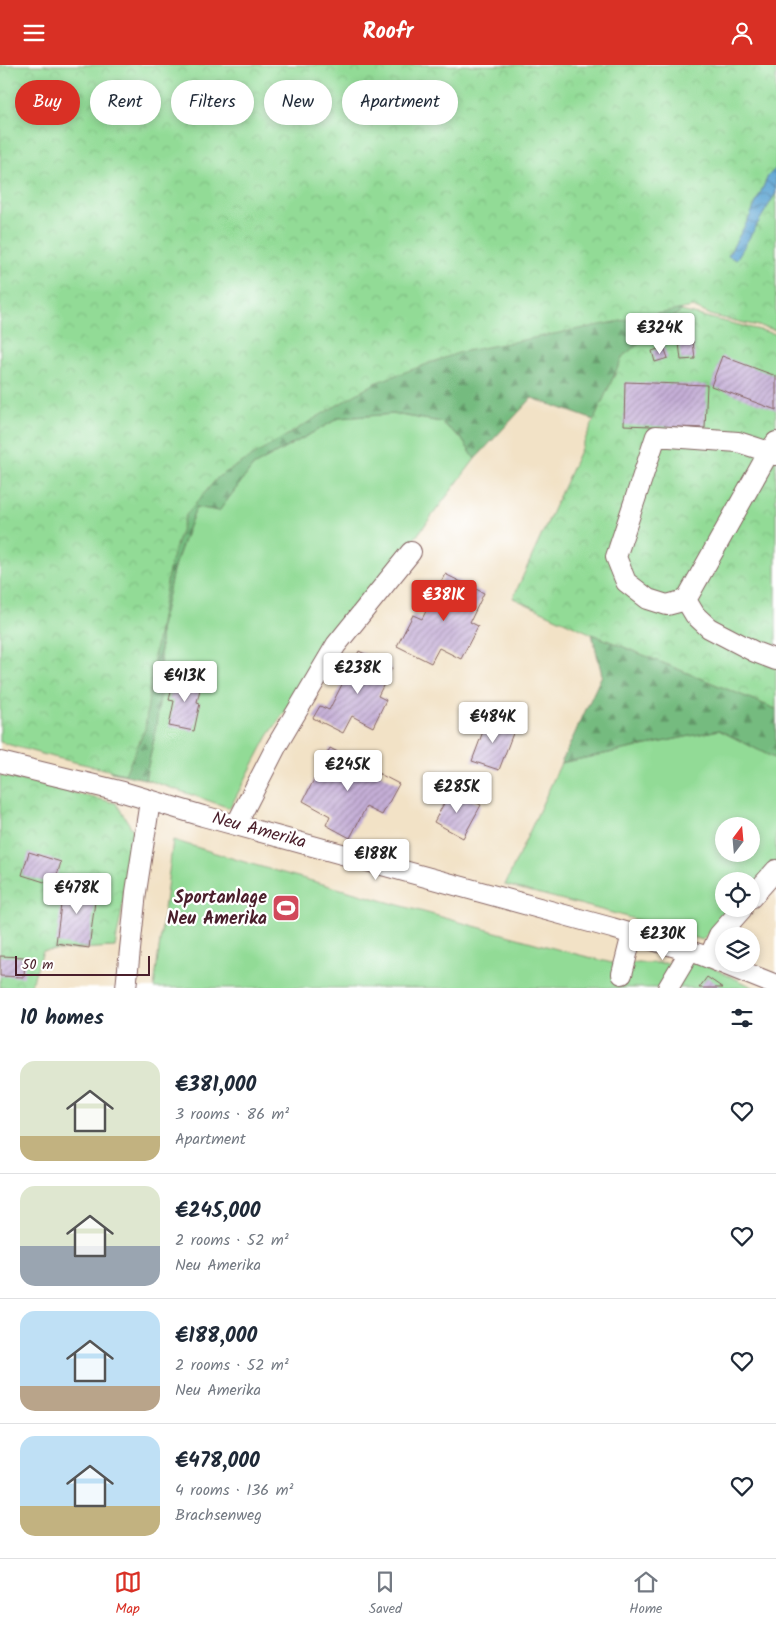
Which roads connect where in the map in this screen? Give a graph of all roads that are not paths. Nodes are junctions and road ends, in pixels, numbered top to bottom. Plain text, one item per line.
1 (774, 449) edge
2 (411, 552) dead end
3 (686, 601) junction
4 (776, 659) edge
5 (0, 762) edge
6 (150, 801) junction
7 (236, 825) junction
8 (776, 871) edge
9 (760, 888) edge
10 (735, 917) edge
11 (632, 934) junction
12 (712, 959) edge
13 (622, 974) dead end
14 (776, 985) edge
15 (126, 988) edge
16 (668, 988) edge

1 - 3 street
1 - 3 street
2 - 7 street
3 - 4 street
5 - 6 street, Neu Amerika
6 - 7 street, Neu Amerika
6 - 15 street
7 - 11 street, Neu Amerika
8 - 9 street
10 - 12 street
11 - 12 street, Neu Amerika
11 - 13 street
12 - 14 street, Neu Amerika
12 - 16 street

